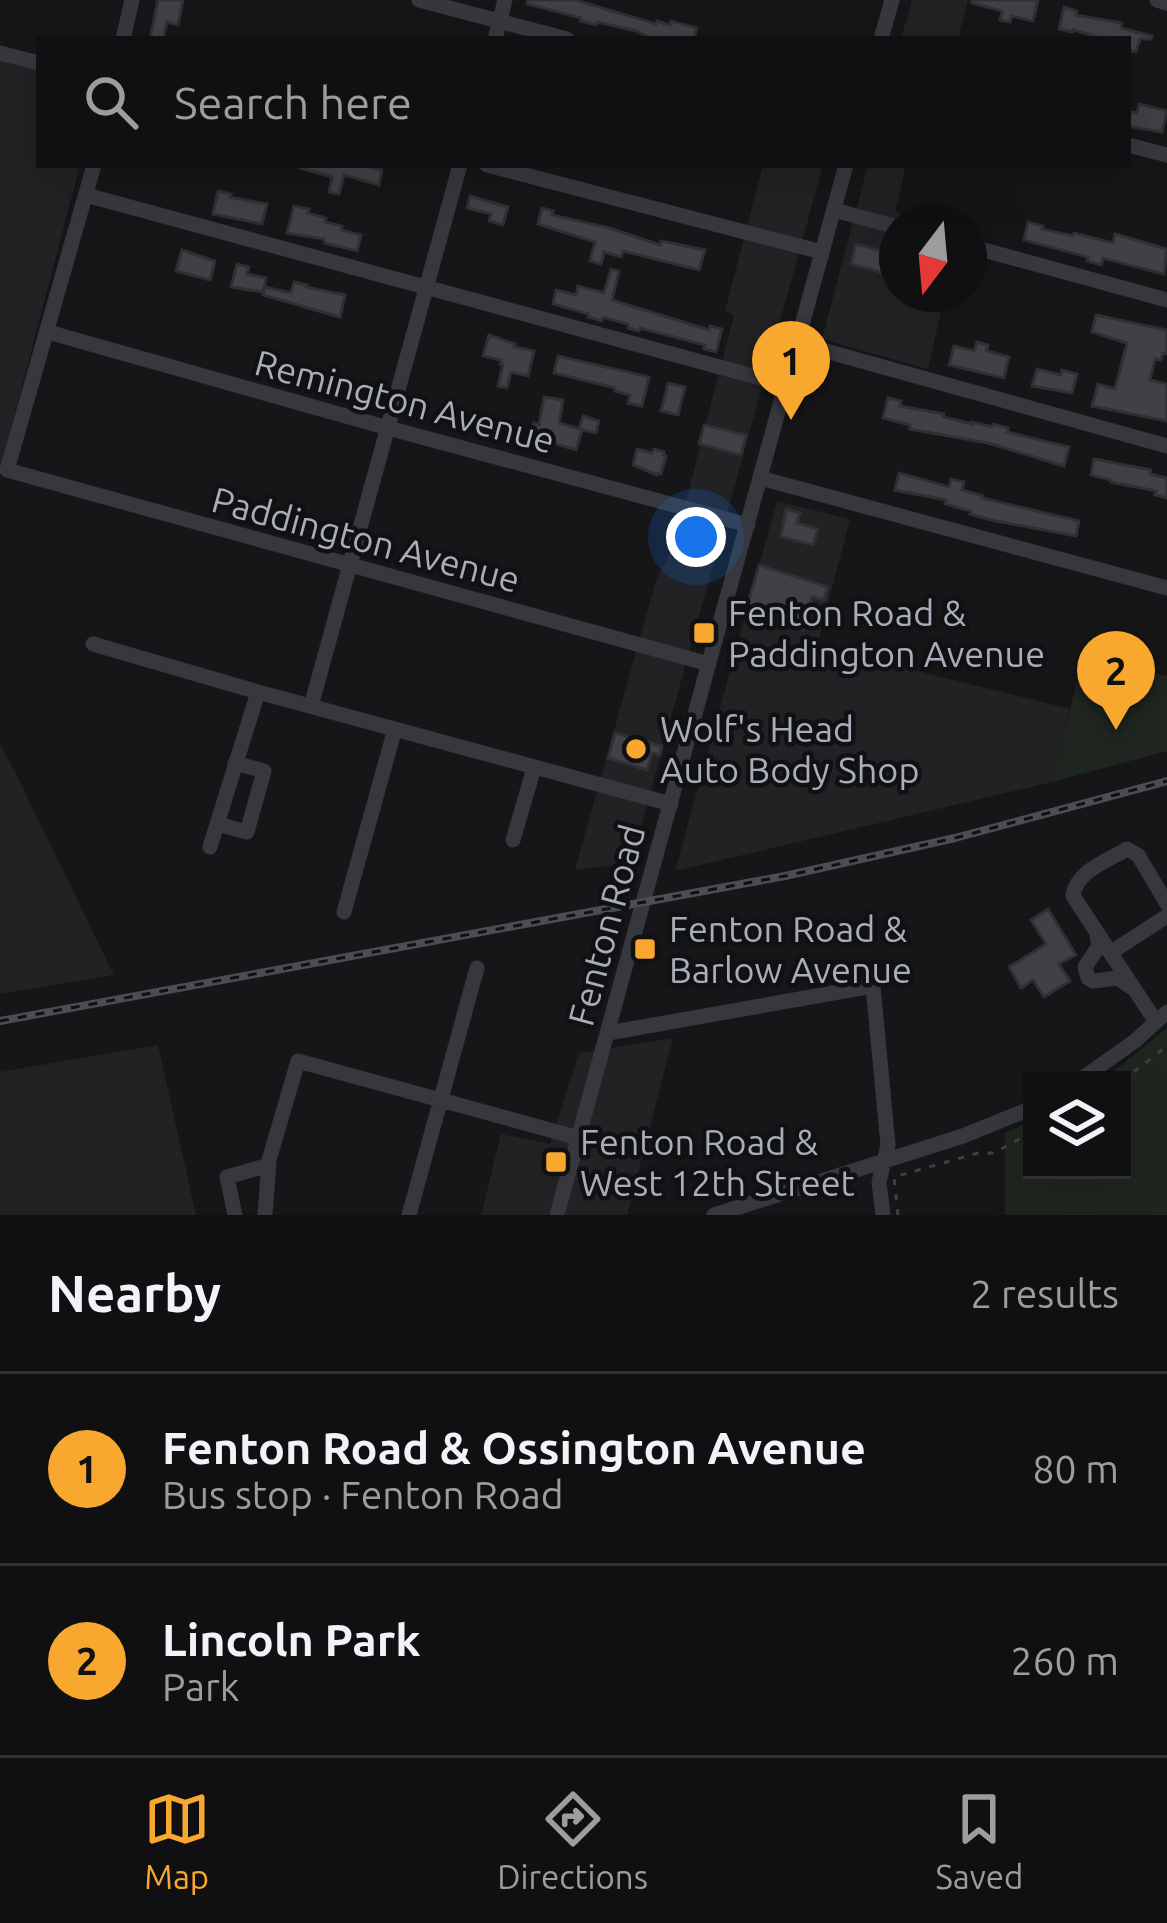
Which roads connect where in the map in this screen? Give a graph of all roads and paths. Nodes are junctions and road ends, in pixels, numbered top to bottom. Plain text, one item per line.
1 (132, 0) edge
2 (418, 0) edge
3 (505, 0) edge
4 (892, 0) edge
5 (1157, 0) edge
6 (1167, 3) edge
7 (497, 30) edge
8 (123, 36) edge
9 (544, 36) edge
10 (882, 36) edge
11 (0, 53) edge
12 (36, 62) edge
13 (1131, 146) edge
14 (1167, 155) edge
15 (93, 168) edge
16 (459, 168) edge
17 (499, 168) edge
18 (846, 168) edge
19 (86, 195) junction
20 (834, 210) junction
21 (879, 222) edge
22 (987, 251) edge
23 (822, 252) junction
24 (426, 286) junction
25 (1167, 300) edge
26 (48, 332) junction
27 (797, 343) junction
28 (786, 385) junction
29 (388, 428) junction
30 (1167, 446) edge
31 (760, 478) junction
32 (748, 525) junction
33 (350, 567) junction
34 (1167, 588) edge
35 (93, 644) dead end
36 (709, 664) junction
37 (258, 692) junction
38 (310, 706) junction
39 (394, 729) junction
40 (235, 763) junction
41 (534, 768) junction
42 (671, 804) junction
43 (217, 824) junction
44 (513, 840) dead end
45 (210, 847) dead end
46 (1167, 904) edge
47 (344, 912) dead end
48 (1167, 916) edge
49 (1097, 933) junction
50 (1110, 953) junction
51 (477, 968) dead end
52 (1134, 989) junction
53 (1161, 1017) edge
54 (608, 1033) junction
55 (1167, 1046) edge
56 (1094, 1071) edge
57 (1131, 1074) edge
58 (440, 1098) junction
59 (1023, 1112) edge
60 (1023, 1137) edge
61 (579, 1138) junction
62 (885, 1161) junction
63 (269, 1166) junction
64 (235, 1215) edge
65 (266, 1215) edge
66 (409, 1215) edge
67 (557, 1215) edge
68 (714, 1215) edge
69 (883, 1215) edge
70 (898, 1215) edge

1 - 8 street
2 - 7 street
3 - 7 street
4 - 10 street
5 - 6 street
7 - 9 street
11 - 12 street
13 - 14 street
15 - 19 street
16 - 24 street
17 - 23 street
18 - 20 street, Fenton Road
19 - 24 street
19 - 26 street
20 - 21 street
20 - 23 street, Fenton Road
22 - 25 street
23 - 27 street, Fenton Road
24 - 28 street
24 - 29 street
26 - 29 street, Remington Avenue
26 - 33 street, Paddington Avenue
27 - 28 street, Fenton Road
27 - 30 street
28 - 31 street, Fenton Road
29 - 32 street, Remington Avenue
29 - 33 street
31 - 32 street, Fenton Road
31 - 34 street
32 - 36 street, Fenton Road
33 - 36 street, Paddington Avenue
33 - 38 street
35 - 37 street
36 - 42 street, Fenton Road
37 - 38 street
37 - 40 street
38 - 39 street
39 - 41 street
39 - 47 street
40 - 43 street
40 - 43 street
41 - 42 street
41 - 44 street
42 - 54 street, Fenton Road
43 - 45 street
46 - 49 street
48 - 50 street
49 - 50 street
49 - 52 street
50 - 52 street
51 - 58 street
52 - 53 street
53 - 56 street
54 - 61 street, Fenton Road
54 - 62 street
55 - 57 path
58 - 61 street
58 - 63 street
58 - 66 street
59 - 62 street
60 - 70 path
61 - 67 street, Fenton Road
62 - 68 street
62 - 69 street
63 - 64 street
63 - 65 street

